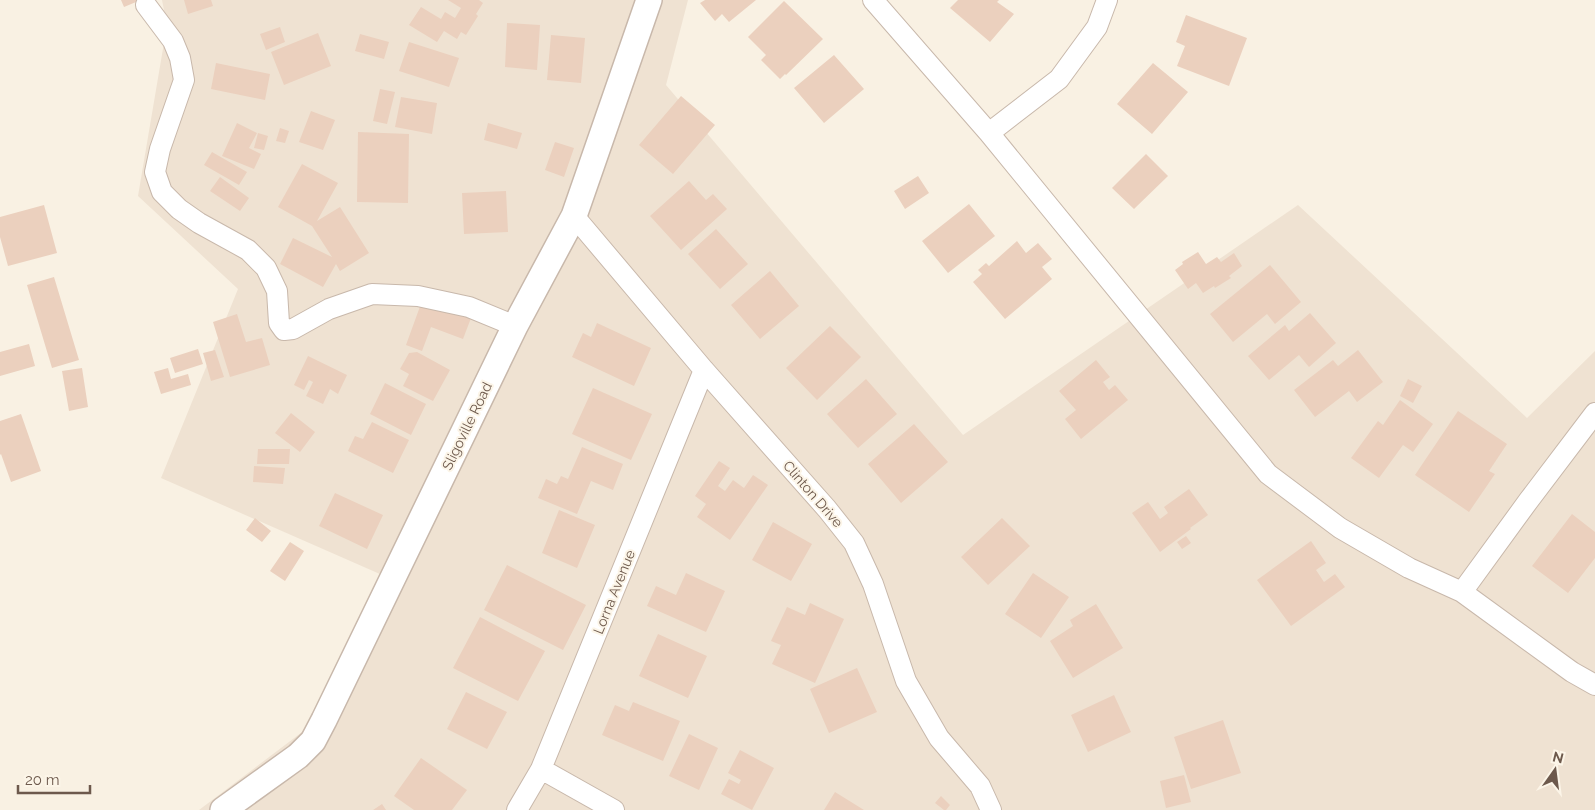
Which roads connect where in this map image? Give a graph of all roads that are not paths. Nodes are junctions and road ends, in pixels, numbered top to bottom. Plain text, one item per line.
1 (649, 0) edge
2 (873, 0) edge
3 (1107, 0) edge
4 (146, 5) dead end
5 (989, 133) junction
6 (574, 216) junction
7 (515, 326) junction
8 (704, 370) junction
9 (1595, 413) edge
10 (1462, 592) junction
11 (1595, 685) edge
12 (541, 769) junction
13 (223, 810) edge
14 (517, 810) edge
15 (614, 810) edge
16 (991, 810) edge

1 - 6 street, Sligoville Road
2 - 5 street
3 - 5 street
4 - 7 street
5 - 10 street
6 - 7 street, Sligoville Road
6 - 8 street, Clinton Drive
7 - 13 street, Sligoville Road
8 - 12 street, Lorna Avenue
8 - 16 street, Clinton Drive
9 - 10 street
10 - 11 street
12 - 14 street, Lorna Avenue
12 - 15 street

